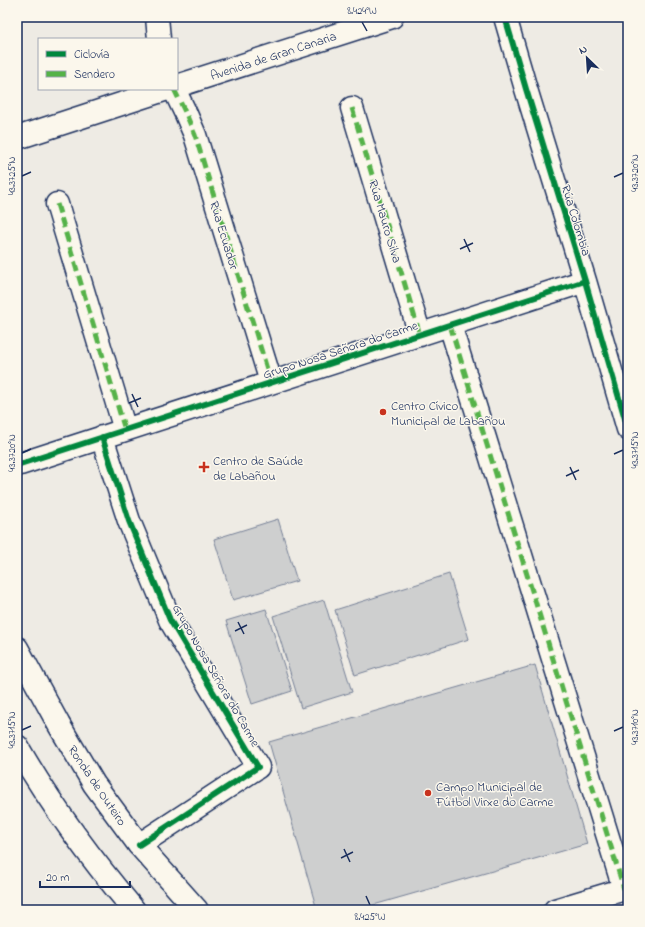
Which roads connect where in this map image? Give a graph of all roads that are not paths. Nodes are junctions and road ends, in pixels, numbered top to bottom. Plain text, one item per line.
1 (157, 17) edge
2 (392, 17) edge
3 (505, 17) edge
4 (159, 38) edge
5 (178, 86) edge
6 (164, 90) edge
7 (174, 90) edge
8 (352, 108) dead end
9 (17, 138) edge
10 (57, 204) dead end
11 (585, 281) junction
12 (450, 325) junction
13 (420, 335) junction
14 (271, 382) junction
15 (628, 429) edge
16 (125, 430) junction
17 (102, 437) junction
18 (17, 465) edge
19 (17, 648) edge
20 (17, 746) edge
21 (139, 845) junction
22 (626, 889) edge
23 (134, 910) edge
24 (197, 910) edge
25 (555, 910) edge

1 - 4 street
2 - 5 street, Avenida de Gran Canaria
3 - 11 street, Rúa Colombia
6 - 9 street
7 - 14 street, Rúa Ecuador
8 - 13 street, Rúa Mauro Silva
10 - 16 street
11 - 12 street, Grupo Nosa Señora do Carme
11 - 15 street, Rúa Colombia
12 - 13 street, Grupo Nosa Señora do Carme
12 - 22 street
13 - 14 street, Grupo Nosa Señora do Carme
14 - 16 street, Grupo Nosa Señora do Carme
16 - 17 street, Grupo Nosa Señora do Carme
17 - 18 street, Grupo Nosa Señora do Carme
17 - 21 street, Grupo Nosa Señora do Carme
19 - 21 street, Ronda de Outeiro
20 - 23 street
21 - 24 street, Ronda de Outeiro
22 - 25 street

